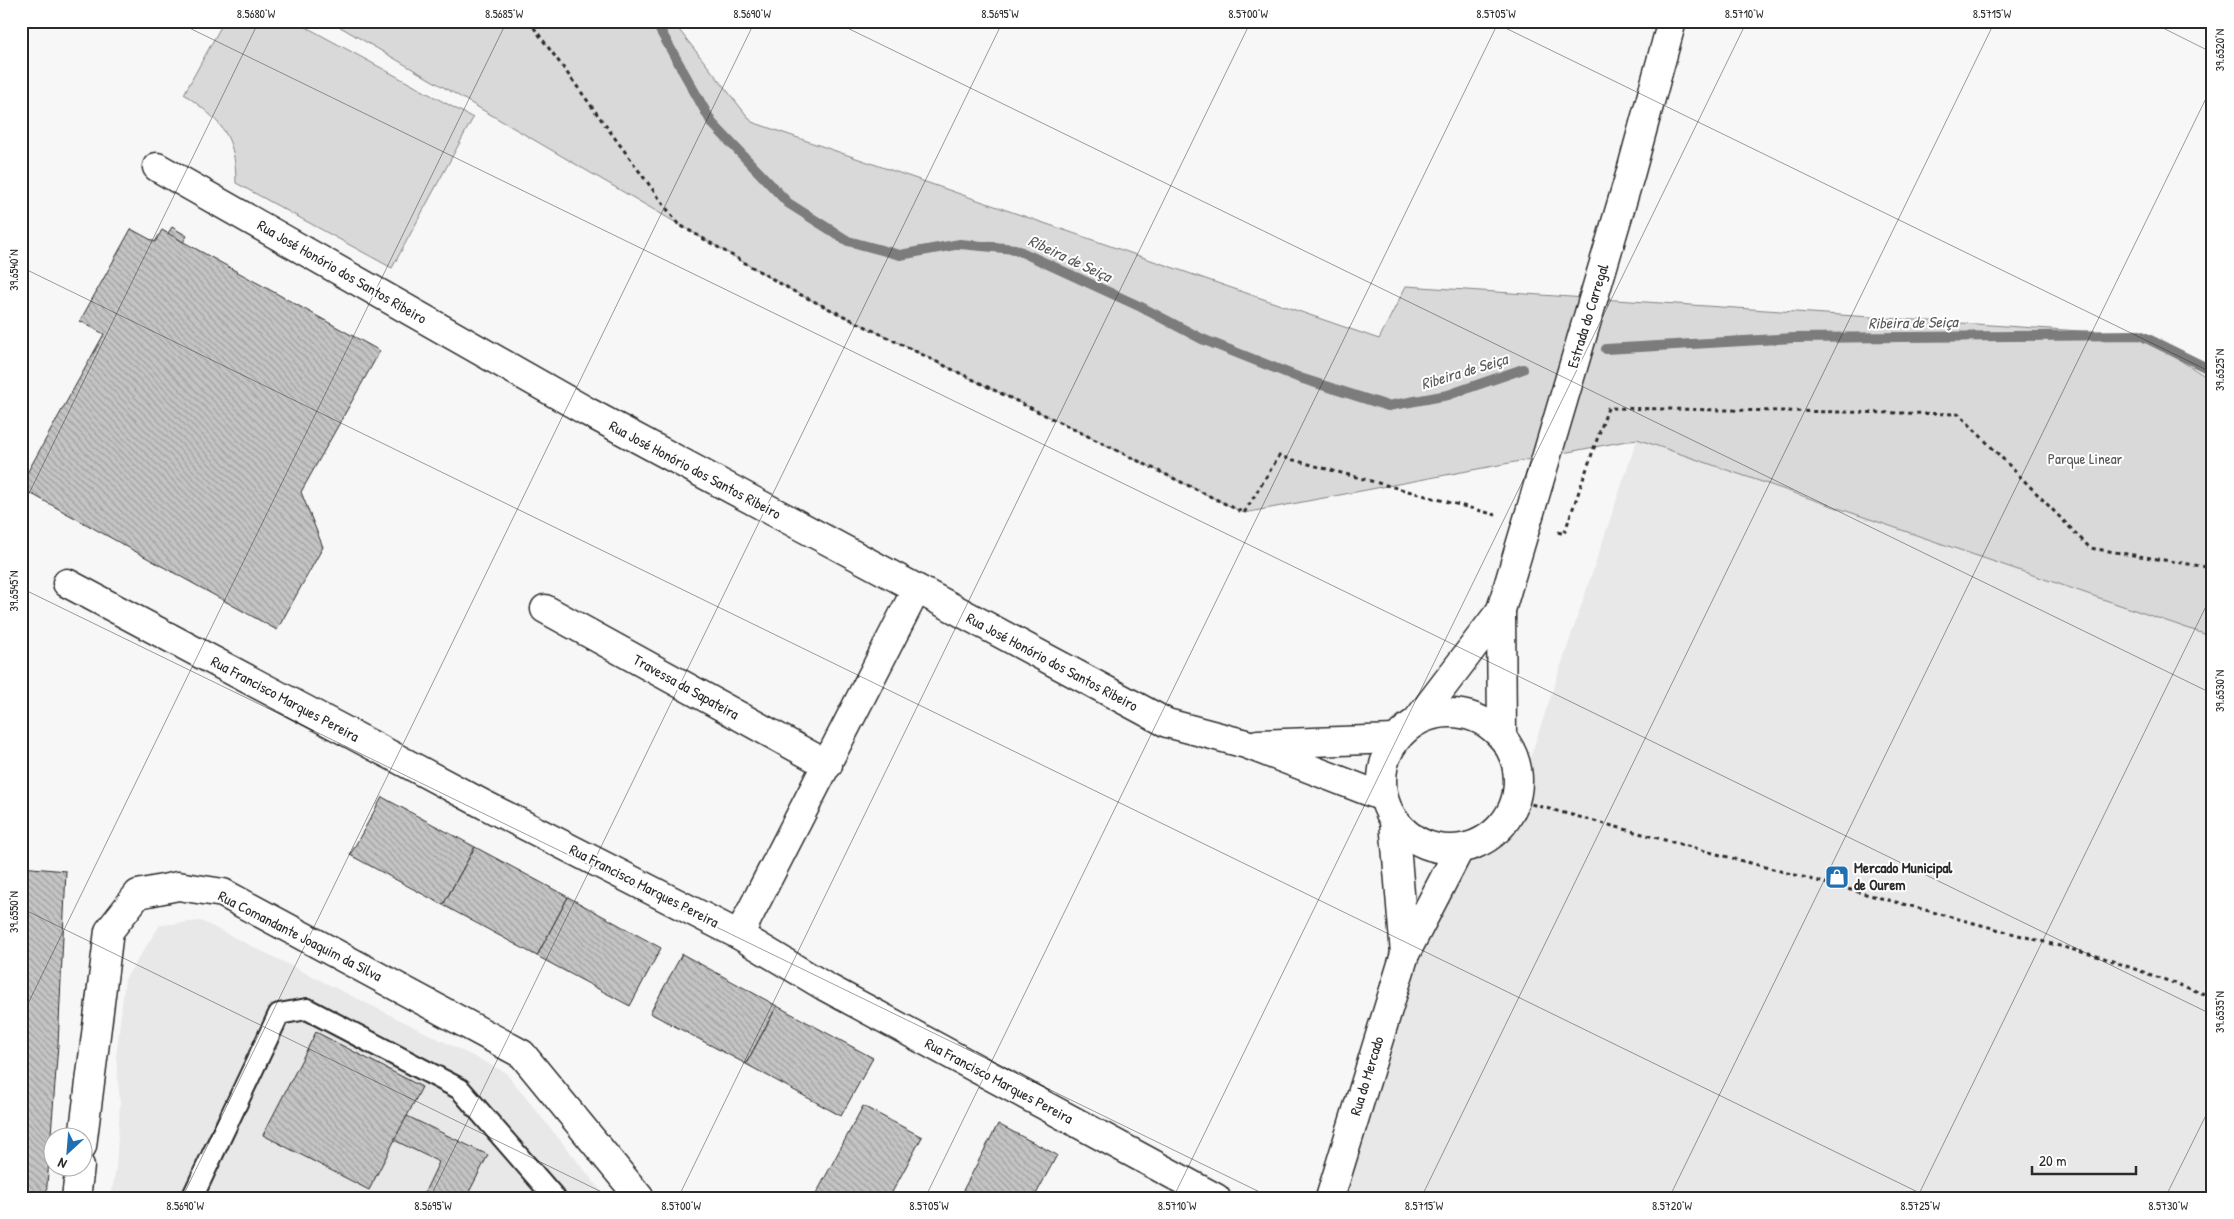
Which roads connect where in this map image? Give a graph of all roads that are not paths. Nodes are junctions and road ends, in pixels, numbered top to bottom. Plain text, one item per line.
1 (1672, 21) edge
2 (157, 167) dead end
3 (67, 584) dead end
4 (916, 590) junction
5 (545, 609) dead end
6 (1501, 610) junction
7 (1416, 722) junction
8 (1502, 736) junction
9 (1395, 739) junction
10 (1246, 744) junction
11 (828, 765) junction
12 (1388, 809) junction
13 (1459, 850) junction
14 (739, 935) junction
15 (1405, 954) junction
16 (85, 1126) edge
17 (79, 1176) edge
18 (76, 1198) edge
19 (192, 1198) edge
20 (555, 1198) edge
21 (640, 1198) edge
22 (1216, 1198) edge
23 (1330, 1198) edge

1 - 6 street, Estrada do Carregal
2 - 4 street, Rua José Honório dos Santos Ribeiro
3 - 14 street, Rua Francisco Marques Pereira
4 - 10 street, Rua José Honório dos Santos Ribeiro
4 - 11 street
5 - 11 street, Travessa da Sapateira
6 - 7 street, Estrada do Carregal
6 - 8 street, Estrada do Carregal
7 - 8 street, Rua do Mercado
7 - 9 street, Rua do Mercado
8 - 13 street, Rua do Mercado
9 - 10 street, Rua José Honório dos Santos Ribeiro
9 - 12 street, Rua do Mercado
10 - 12 street, Rua José Honório dos Santos Ribeiro
11 - 14 street
12 - 13 street, Rua do Mercado
12 - 15 street, Rua do Mercado
13 - 15 street, Rua do Mercado
14 - 22 street, Rua Francisco Marques Pereira
15 - 23 street, Rua do Mercado
16 - 21 street, Rua Comandante Joaquim da Silva
17 - 18 street
19 - 20 lane

